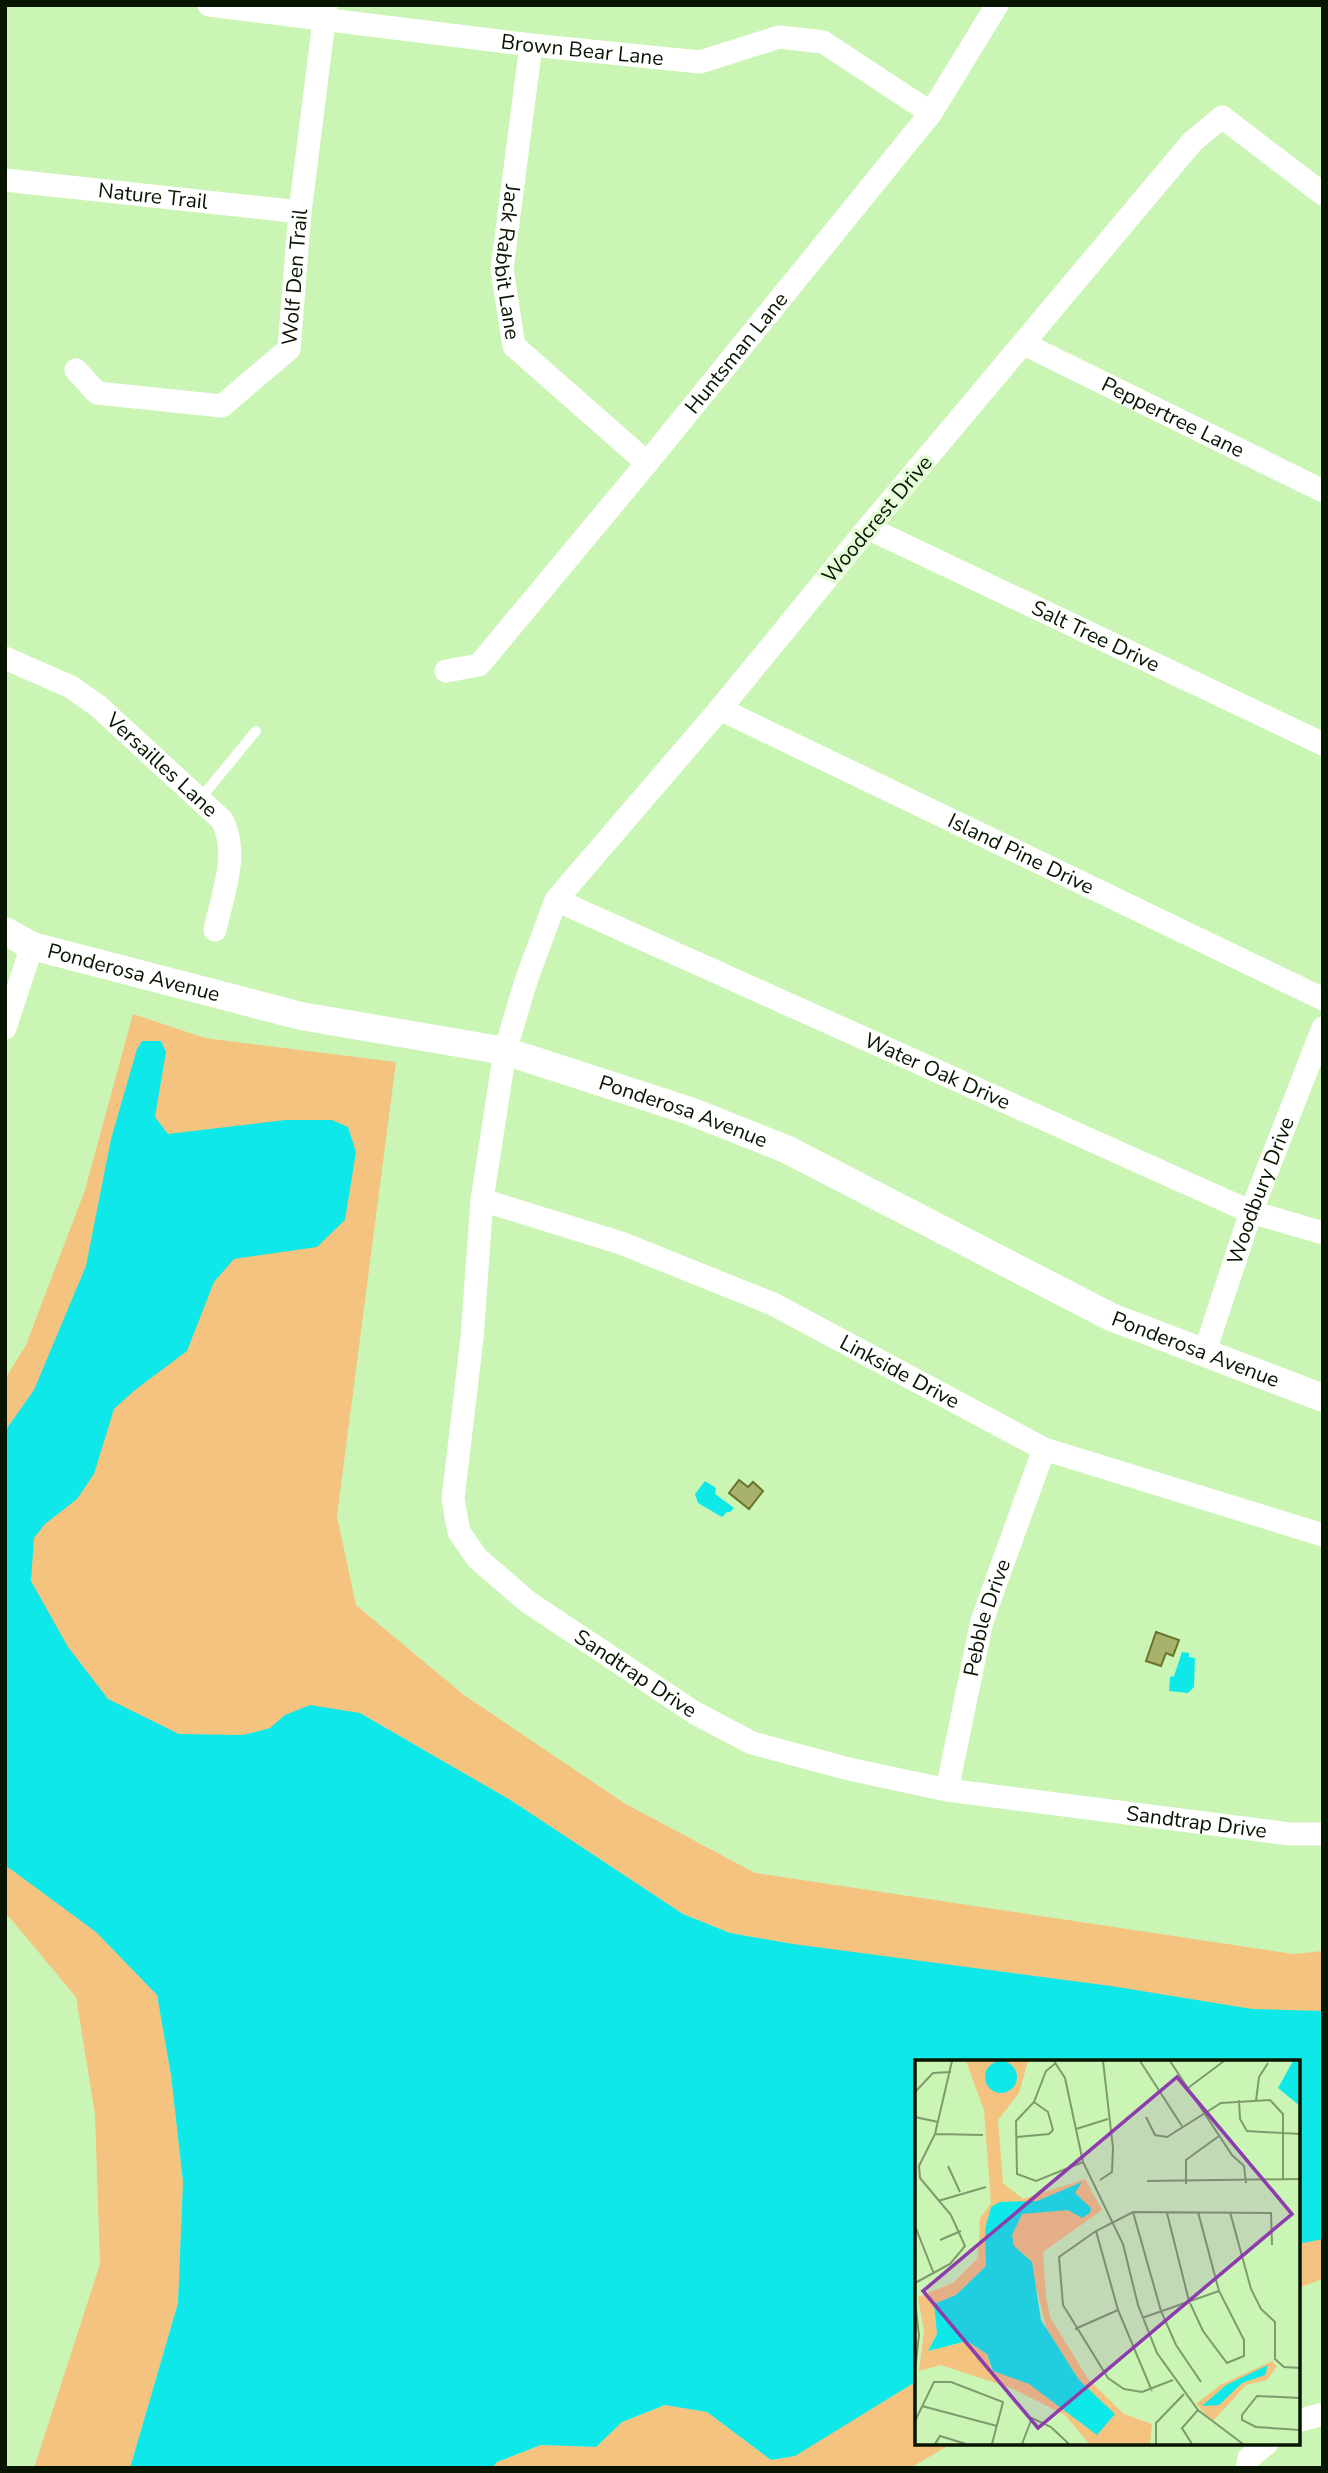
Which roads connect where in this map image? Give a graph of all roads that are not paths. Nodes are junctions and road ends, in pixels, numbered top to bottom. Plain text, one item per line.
1 (209, 5) edge
2 (997, 5) edge
3 (325, 12) edge
4 (531, 45) junction
5 (931, 113) junction
6 (5, 180) edge
7 (1323, 194) edge
8 (300, 212) junction
9 (1024, 344) junction
10 (76, 370) dead end
11 (647, 463) junction
12 (1323, 491) edge
13 (868, 528) junction
14 (5, 658) edge
15 (446, 671) dead end
16 (720, 709) junction
17 (256, 730) dead end
18 (1323, 744) edge
19 (199, 800) junction
20 (556, 900) junction
21 (215, 930) dead end
22 (5, 931) edge
23 (32, 946) junction
24 (1323, 999) edge
25 (1323, 1027) edge
26 (5, 1028) edge
27 (505, 1051) junction
28 (482, 1200) junction
29 (1251, 1212) junction
30 (1323, 1233) edge
31 (1204, 1353) junction
32 (1323, 1398) edge
33 (1044, 1449) junction
34 (1323, 1535) edge
35 (947, 1790) junction
36 (1323, 1834) edge
37 (1323, 2414) edge
38 (1300, 2420) edge
39 (1265, 2445) edge
40 (1248, 2463) edge

1 - 3 street, Brown Bear Lane
2 - 5 street, Huntsman Lane
3 - 4 street, Brown Bear Lane
3 - 8 street, Wolf Den Trail
4 - 5 street, Brown Bear Lane
4 - 11 street, Jack Rabbit Lane
5 - 11 street, Huntsman Lane
6 - 8 street, Nature Trail
7 - 9 street, Woodcrest Drive
8 - 10 street, Wolf Den Trail
9 - 12 street, Peppertree Lane
9 - 13 street, Woodcrest Drive
11 - 15 street, Huntsman Lane
13 - 16 street, Woodcrest Drive
13 - 18 street, Salt Tree Drive
14 - 19 street, Versailles Lane
16 - 20 street, Woodcrest Drive
16 - 24 street, Island Pine Drive
17 - 19 lane
19 - 21 street, Versailles Lane
20 - 27 street, Woodcrest Drive
20 - 29 street, Water Oak Drive
22 - 23 street, Ponderosa Avenue
23 - 26 street
23 - 27 street, Ponderosa Avenue
25 - 29 street, Woodbury Drive
27 - 28 street, Sandtrap Drive
27 - 31 street, Ponderosa Avenue
28 - 33 street, Linkside Drive
28 - 35 street, Sandtrap Drive
29 - 30 street, Water Oak Drive
29 - 31 street, Woodbury Drive
31 - 32 street, Ponderosa Avenue
33 - 34 street, Linkside Drive
33 - 35 street, Pebble Drive
35 - 36 street, Sandtrap Drive
37 - 38 street
39 - 40 street

